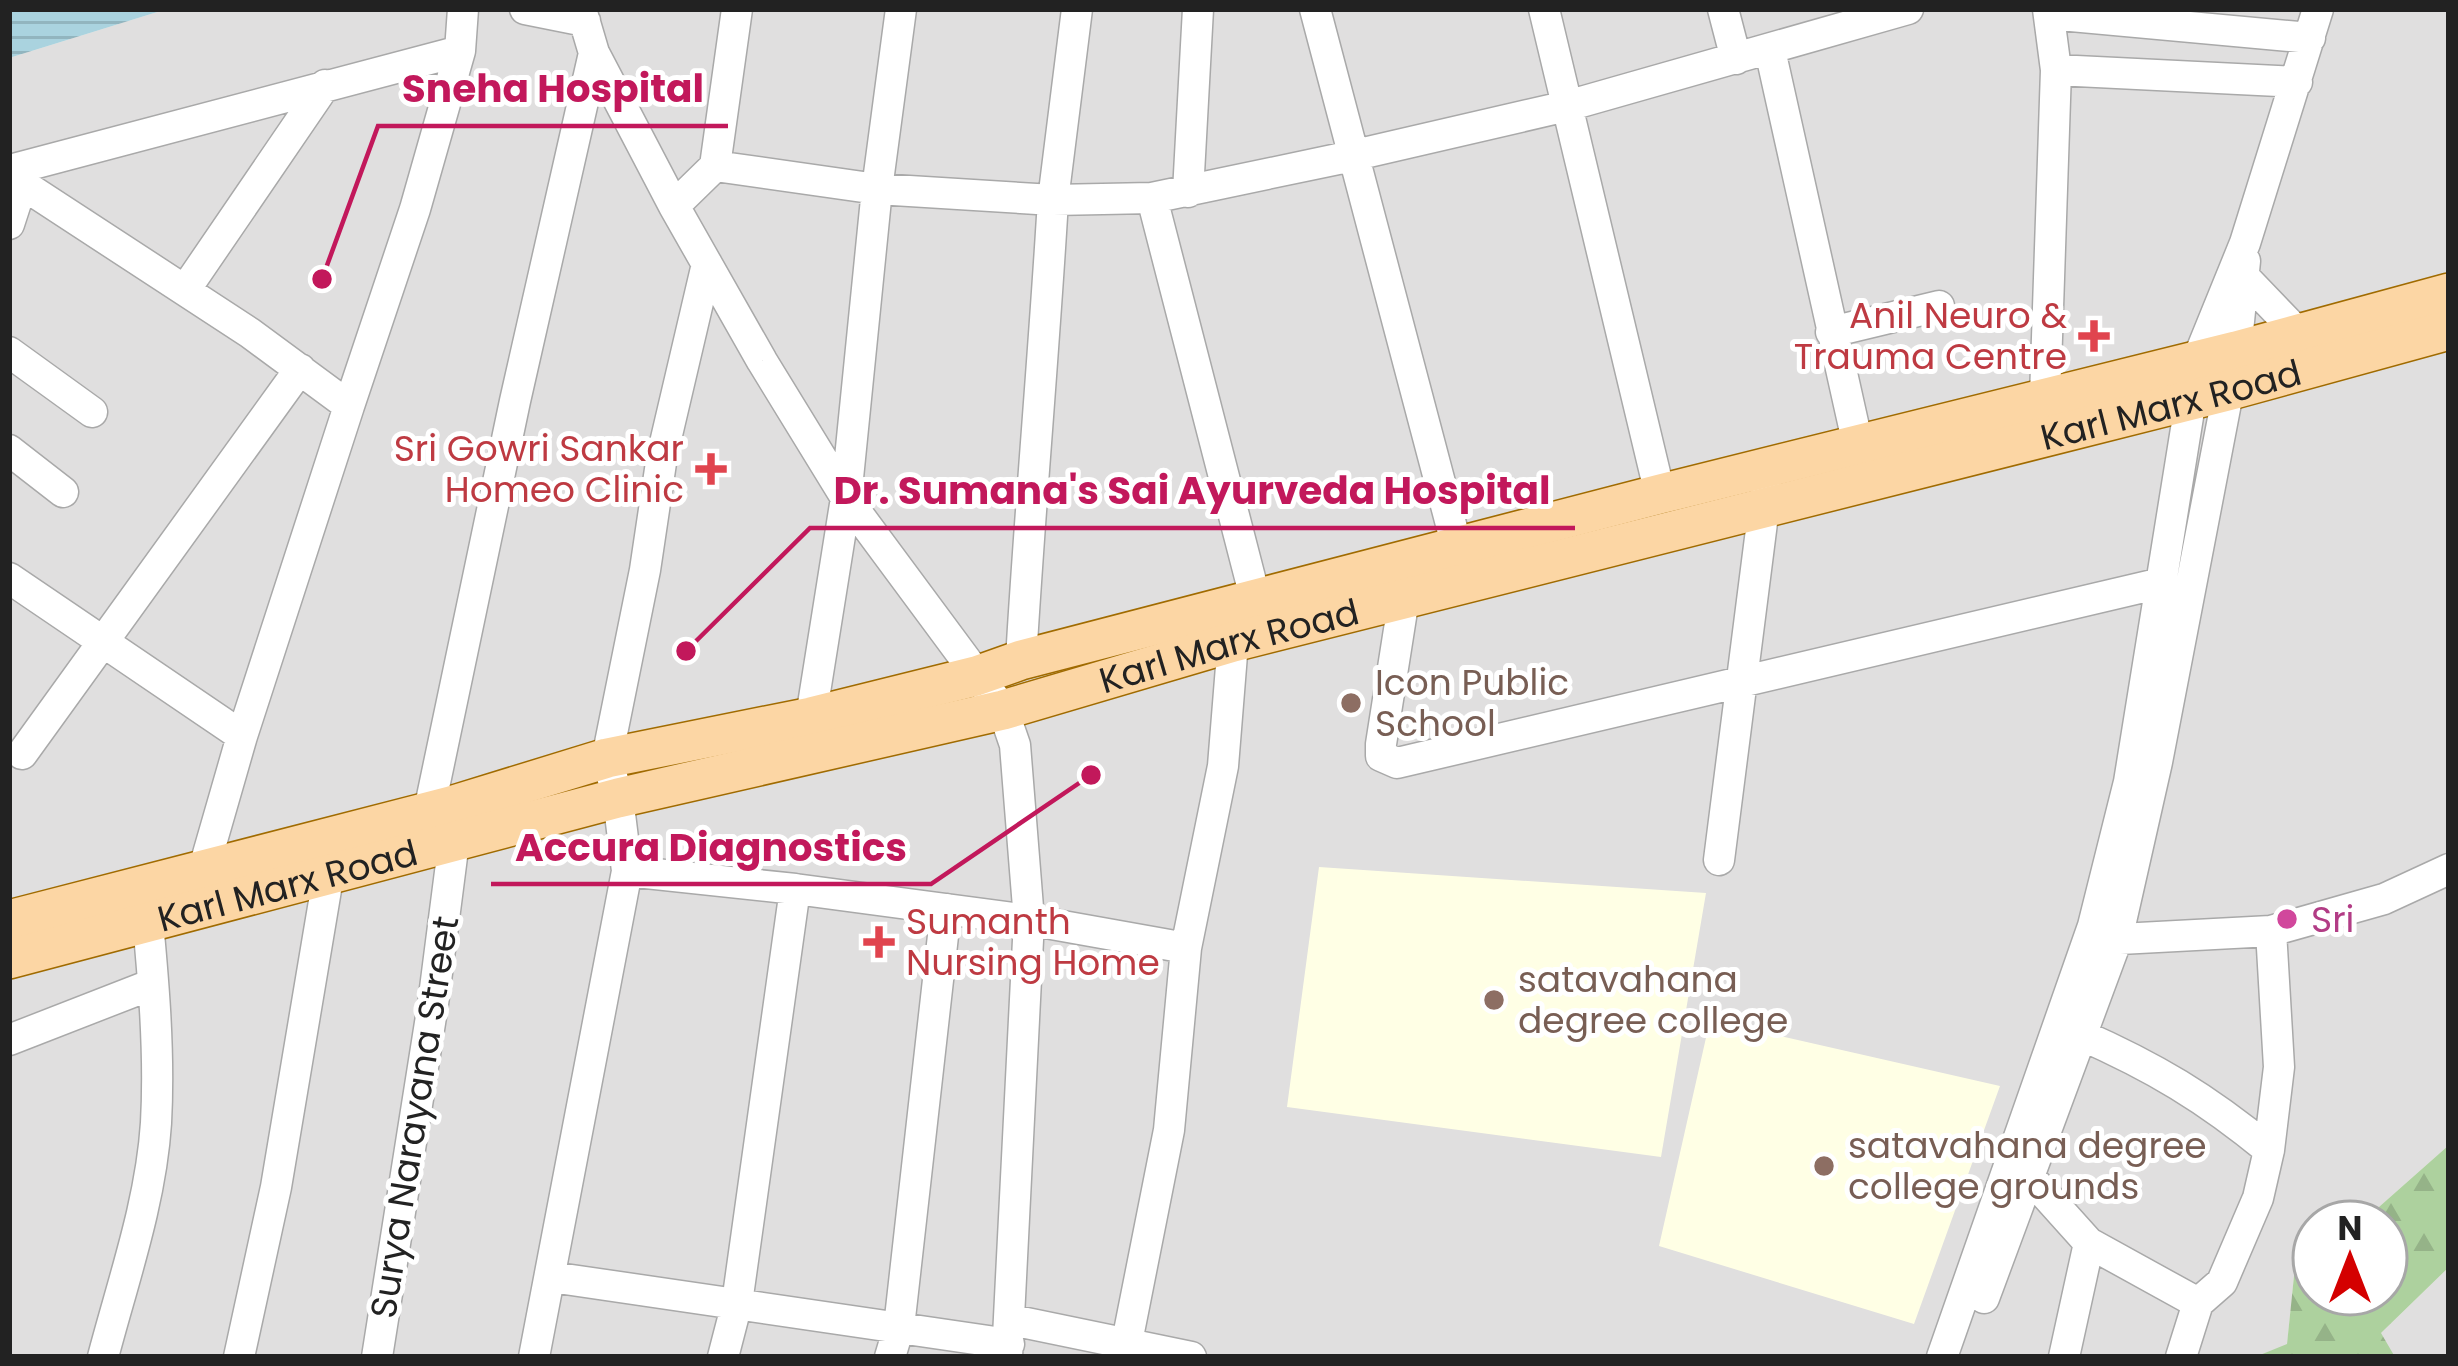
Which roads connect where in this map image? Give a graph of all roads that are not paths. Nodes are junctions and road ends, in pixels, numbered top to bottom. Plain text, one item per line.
1 (463, 9) edge
2 (525, 9) edge
3 (736, 9) edge
4 (901, 9) edge
5 (1077, 9) edge
6 (1198, 9) edge
7 (1315, 9) edge
8 (1544, 9) edge
9 (1723, 9) edge
10 (1908, 9) edge
11 (2049, 11) edge
12 (583, 15) edge
13 (2314, 23) edge
14 (1770, 50) junction
15 (460, 51) junction
16 (594, 53) junction
17 (1736, 58) junction
18 (2056, 70) junction
19 (2296, 82) junction
20 (325, 85) junction
21 (1567, 106) junction
22 (1353, 155) junction
23 (715, 166) junction
24 (14, 175) edge
25 (877, 189) junction
26 (1189, 192) junction
27 (1152, 198) junction
28 (1054, 200) junction
29 (674, 206) junction
30 (9, 224) edge
31 (2245, 243) junction
32 (706, 264) junction
33 (2246, 279) junction
34 (185, 290) junction
35 (2449, 293) edge
36 (1939, 306) dead end
37 (2449, 330) edge
38 (1831, 332) junction
39 (2299, 334) junction
40 (9, 352) edge
41 (2217, 356) junction
42 (300, 369) junction
43 (2208, 395) junction
44 (2045, 397) junction
45 (349, 406) junction
46 (92, 412) dead end
47 (1858, 445) junction
48 (9, 450) edge
49 (1767, 487) junction
50 (63, 492) dead end
51 (1660, 494) junction
52 (846, 498) junction
53 (1457, 548) junction
54 (9, 578) edge
55 (1403, 580) junction
56 (2161, 583) junction
57 (1256, 601) junction
58 (1233, 642) junction
59 (103, 643) junction
60 (1021, 660) junction
61 (976, 676) junction
62 (1741, 680) junction
63 (1003, 710) junction
64 (811, 717) junction
65 (242, 736) junction
66 (22, 754) dead end
67 (607, 758) junction
68 (618, 798) junction
69 (445, 819) junction
70 (332, 855) junction
71 (1719, 860) dead end
72 (204, 868) junction
73 (2449, 869) edge
74 (627, 871) junction
75 (795, 889) junction
76 (146, 902) junction
77 (946, 909) junction
78 (9, 920) edge
79 (1029, 920) junction
80 (2271, 931) junction
81 (2102, 940) junction
82 (1186, 948) junction
83 (9, 959) edge
84 (153, 984) junction
85 (2079, 1034) junction
86 (9, 1040) edge
87 (2269, 1150) junction
88 (2027, 1174) junction
89 (2089, 1243) junction
90 (551, 1277) junction
91 (737, 1303) junction
92 (2198, 1303) junction
93 (1009, 1340) edge
94 (894, 1342) edge
95 (1126, 1350) edge
96 (103, 1357) edge
97 (239, 1357) edge
98 (377, 1357) edge
99 (534, 1357) edge
100 (723, 1357) edge
101 (1191, 1357) edge
102 (1942, 1357) edge
103 (1964, 1357) edge
104 (2064, 1357) edge
105 (2181, 1357) edge

1 - 15 street
2 - 12 street
3 - 23 street
4 - 25 street
5 - 28 street
6 - 26 street
7 - 22 street
8 - 21 street
9 - 17 street
10 - 14 street
11 - 13 street
11 - 18 street
12 - 16 street
13 - 19 street
14 - 17 street
14 - 38 street
15 - 20 street
15 - 45 street
16 - 29 street
16 - 69 street, Surya Narayana Street
17 - 21 street
18 - 19 street
18 - 44 street
19 - 31 street
20 - 24 street
20 - 34 street
21 - 22 street
21 - 51 street
22 - 26 street
22 - 53 street
23 - 25 street
23 - 29 street
24 - 30 street
24 - 34 street
25 - 28 street
25 - 52 street
26 - 27 street
27 - 28 street
27 - 57 street
28 - 60 street
29 - 32 street
31 - 33 street
31 - 41 street
32 - 52 street
32 - 67 street
33 - 39 street
33 - 41 street
34 - 42 street
35 - 39 main road, Karl Marx Road
36 - 38 street
37 - 43 main road, Karl Marx Road
38 - 47 street
39 - 41 main road, Karl Marx Road
40 - 46 street
41 - 43 street
41 - 44 main road, Karl Marx Road
42 - 45 street
42 - 59 street
43 - 49 main road, Karl Marx Road
43 - 56 street
43 - 81 street
44 - 47 main road, Karl Marx Road
45 - 65 street
47 - 49 main road, Karl Marx Road
48 - 50 street
49 - 51 main road, Karl Marx Road
49 - 55 main road, Karl Marx Road
49 - 62 street
51 - 53 main road, Karl Marx Road
52 - 61 street
52 - 64 street
53 - 55 main road, Karl Marx Road
54 - 59 street
55 - 57 main road, Karl Marx Road
55 - 58 main road, Karl Marx Road
55 - 62 street
56 - 62 street
56 - 81 street
57 - 58 street
57 - 60 main road, Karl Marx Road
58 - 63 main road, Karl Marx Road
58 - 82 street
59 - 65 street
59 - 66 street
60 - 61 main road, Karl Marx Road
61 - 63 street
61 - 64 main road, Karl Marx Road
62 - 71 street
63 - 68 main road, Karl Marx Road
63 - 79 street
64 - 67 main road, Karl Marx Road
65 - 72 street
67 - 68 street
67 - 69 main road, Karl Marx Road
68 - 69 main road, Karl Marx Road
68 - 74 street
69 - 70 main road, Karl Marx Road
69 - 98 street, Surya Narayana Street
70 - 72 main road, Karl Marx Road
70 - 76 main road, Karl Marx Road
70 - 97 street
72 - 76 main road, Karl Marx Road
73 - 80 street
74 - 75 street
74 - 90 street
75 - 77 street
75 - 91 street
76 - 78 main road, Karl Marx Road
76 - 83 main road, Karl Marx Road
76 - 84 street
77 - 79 street
77 - 94 street
79 - 82 street
79 - 93 street
80 - 81 street
80 - 87 street
81 - 85 street
81 - 102 street
82 - 95 street
84 - 86 street
84 - 96 street
85 - 87 street
85 - 88 street
87 - 92 street
88 - 89 street
88 - 103 street
89 - 92 street
89 - 104 street
90 - 91 street
90 - 99 street
91 - 94 street
91 - 100 street
92 - 105 street
93 - 94 street
93 - 95 street
95 - 101 street

